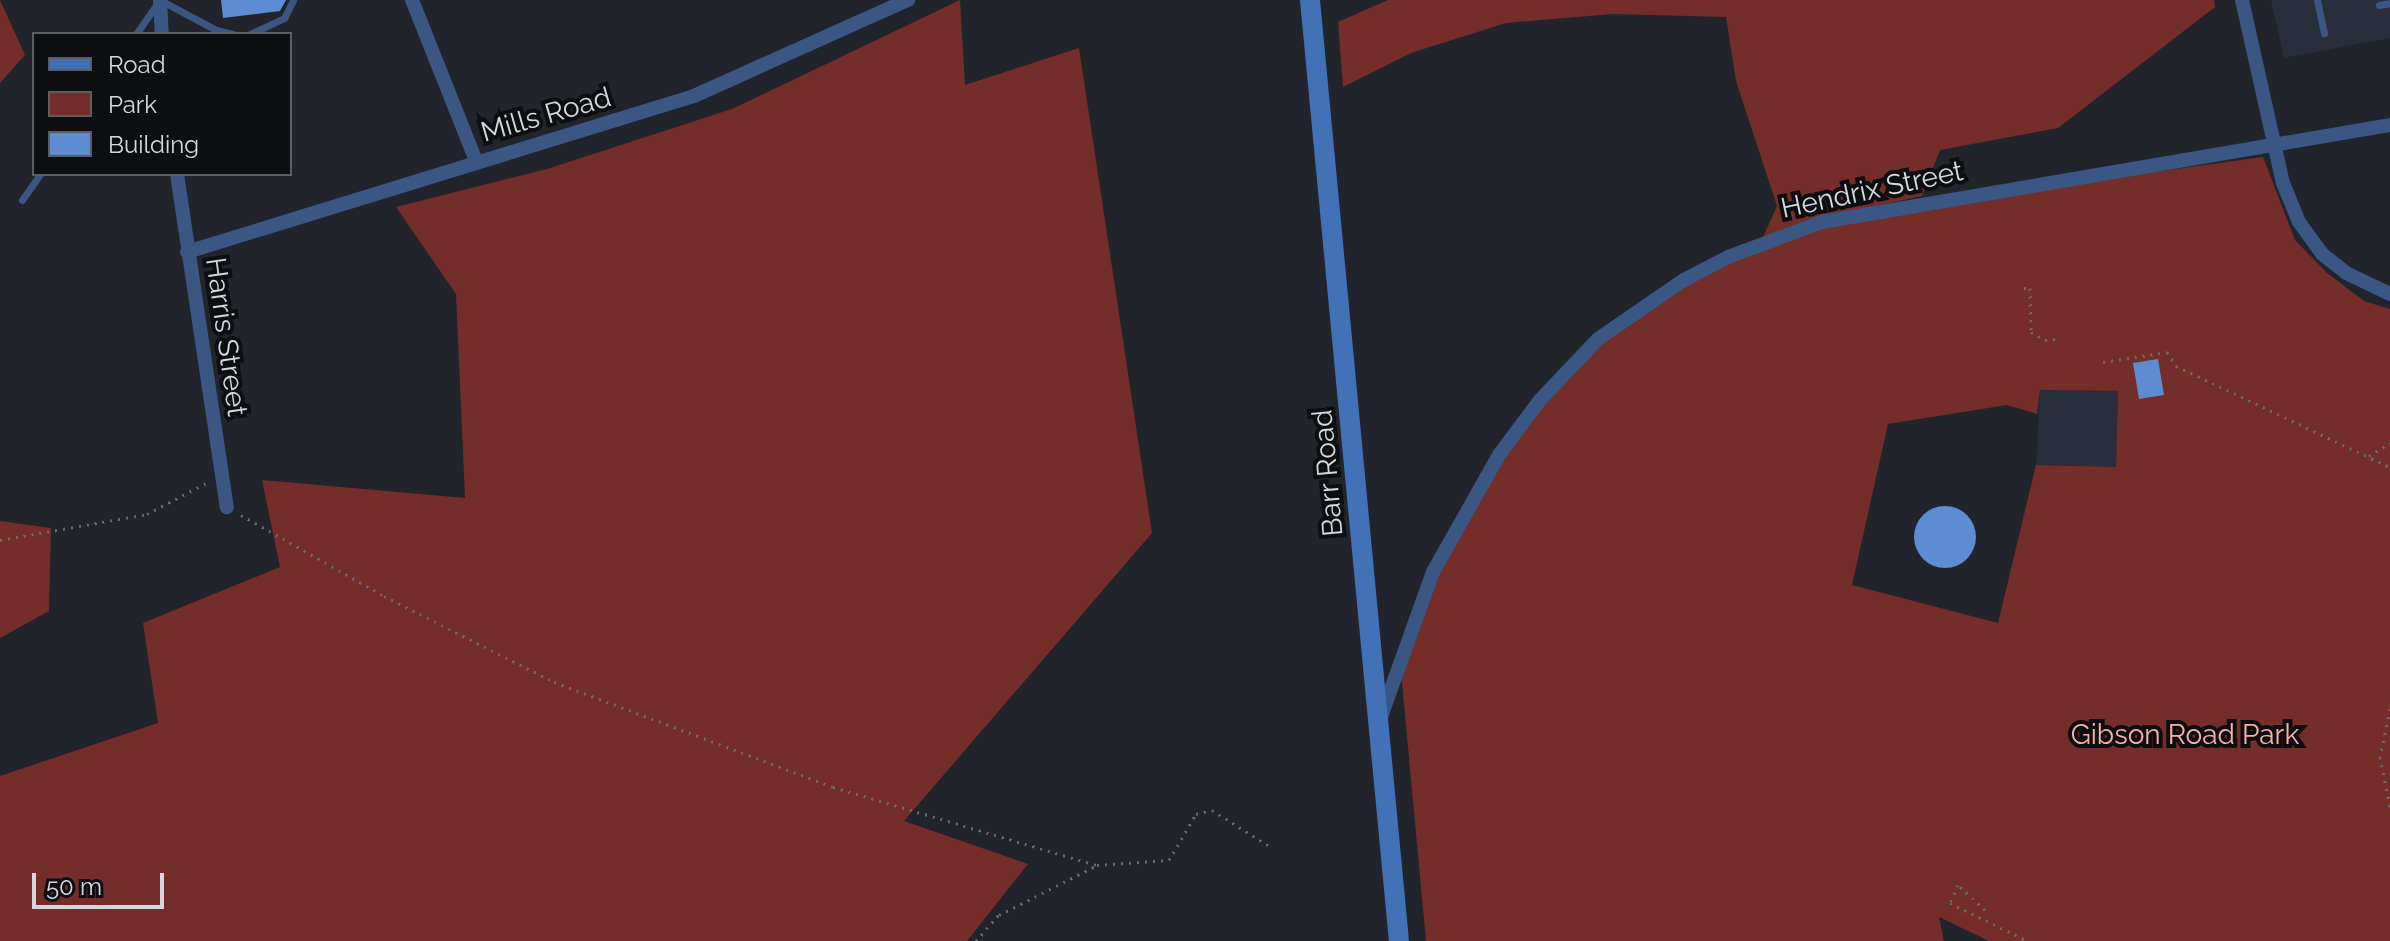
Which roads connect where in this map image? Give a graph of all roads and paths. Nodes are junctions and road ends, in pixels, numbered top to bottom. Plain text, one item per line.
1 (160, 0) edge
2 (293, 0) edge
3 (412, 0) edge
4 (908, 0) edge
5 (1310, 0) edge
6 (2242, 0) edge
7 (2317, 0) edge
8 (2390, 3) edge
9 (2379, 5) dead end
10 (137, 32) edge
11 (162, 32) edge
12 (224, 32) edge
13 (254, 32) edge
14 (2324, 33) dead end
15 (2390, 125) edge
16 (2274, 144) junction
17 (476, 161) junction
18 (39, 176) edge
19 (177, 176) edge
20 (22, 200) dead end
21 (187, 252) junction
22 (2024, 288) dead end
23 (2390, 294) edge
24 (2056, 339) dead end
25 (2103, 362) dead end
26 (2390, 443) edge
27 (2369, 456) junction
28 (2390, 467) edge
29 (220, 475) junction
30 (227, 507) joint
31 (0, 540) edge
32 (2390, 709) edge
33 (1379, 725) junction
34 (2390, 807) edge
35 (1269, 846) dead end
36 (1097, 865) junction
37 (1985, 910) dead end
38 (976, 941) edge
39 (1399, 941) edge
40 (2028, 941) edge

1 - 10 lane
1 - 11 street
1 - 12 lane
2 - 13 lane
3 - 17 street
4 - 17 street, Mills Road
5 - 33 street, Barr Road
6 - 16 street
7 - 14 lane
8 - 9 lane
15 - 16 street, Hendrix Street
16 - 23 street
16 - 33 street, Hendrix Street
17 - 21 street, Mills Road
18 - 20 lane
19 - 21 street, Harris Street
21 - 29 street, Harris Street
22 - 24 path
25 - 27 path
26 - 27 path
27 - 28 path
29 - 30 street, Harris Street
29 - 31 path
30 - 36 path
32 - 34 path
33 - 39 street, Barr Road
35 - 36 path
36 - 38 path
37 - 40 path

